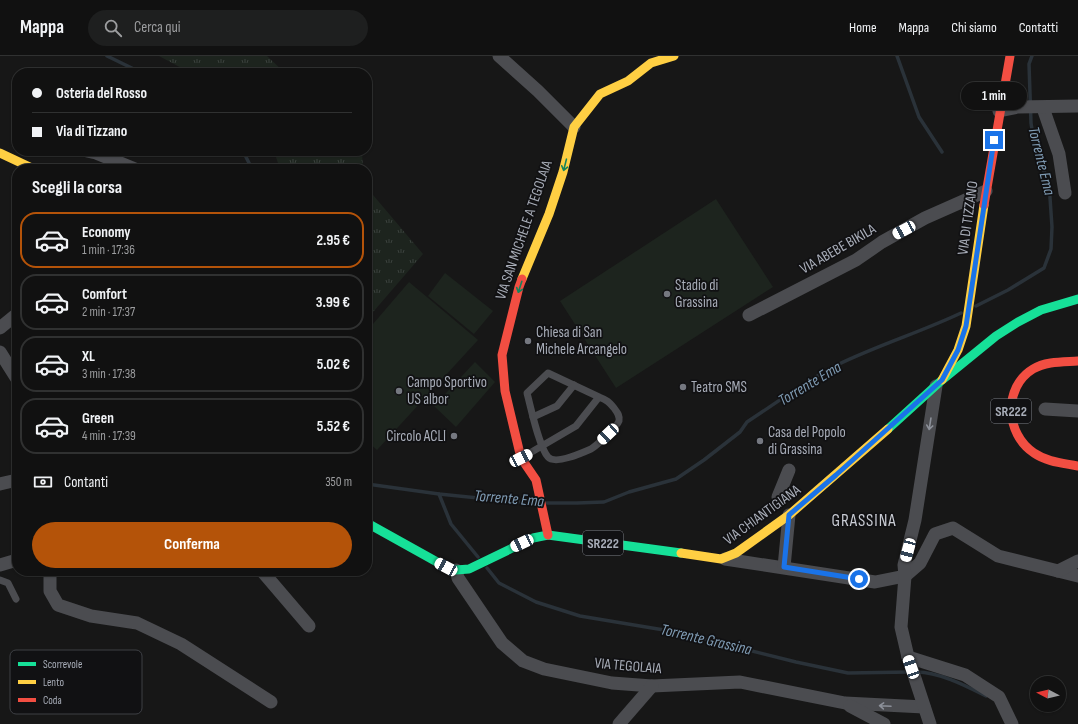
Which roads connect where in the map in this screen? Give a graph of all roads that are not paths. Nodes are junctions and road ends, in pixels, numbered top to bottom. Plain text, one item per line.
1 (499, 56) edge
2 (674, 56) edge
3 (1010, 56) edge
4 (1078, 106) edge
5 (1042, 108) junction
6 (999, 111) junction
7 (574, 127) junction
8 (13, 156) edge
9 (103, 156) edge
10 (26, 164) edge
11 (123, 164) edge
12 (986, 191) junction
13 (1065, 192) dead end
14 (1078, 299) edge
15 (749, 315) dead end
16 (12, 318) edge
17 (0, 328) edge
18 (0, 352) edge
19 (1078, 361) edge
20 (12, 372) edge
21 (939, 383) junction
22 (574, 385) junction
23 (600, 397) junction
24 (1044, 409) dead end
25 (1078, 411) edge
26 (534, 417) junction
27 (542, 447) junction
28 (521, 458) junction
29 (1058, 462) junction
30 (1078, 466) edge
31 (789, 470) dead end
32 (1078, 478) edge
33 (12, 481) edge
34 (0, 484) edge
35 (778, 497) dead end
36 (789, 515) junction
37 (372, 526) edge
38 (548, 535) junction
39 (721, 559) junction
40 (12, 561) edge
41 (1078, 561) edge
42 (0, 565) edge
43 (784, 567) junction
44 (462, 569) junction
45 (1058, 571) junction
46 (50, 576) edge
47 (266, 576) edge
48 (905, 576) junction
49 (1078, 576) edge
50 (0, 580) edge
51 (16, 599) dead end
52 (310, 626) dead end
53 (909, 662) junction
54 (652, 686) junction
55 (271, 702) dead end
56 (845, 703) junction
57 (924, 707) junction
58 (619, 724) edge
59 (884, 724) edge
60 (930, 724) edge
61 (1012, 724) edge

1 - 7 street
2 - 7 main road
3 - 6 main road, VIA DI TIZZANO
4 - 5 street
5 - 6 street
5 - 13 street
6 - 12 main road, VIA DI TIZZANO
7 -> 28 main road, VIA SAN MICHELE A TEGOLAIA
8 - 10 main road
9 - 11 street
12 - 15 street, VIA ABEBE BIKILA
12 - 21 main road, VIA DI TIZZANO
14 - 21 main road, VIA CHIANTIGIANA
16 - 17 street
18 - 20 street
19 - 29 main road, SR222
21 - 36 main road, VIA CHIANTIGIANA
21 -> 48 street
22 - 23 lane
22 - 26 lane
22 - 26 lane
23 - 27 lane
23 - 27 lane
24 - 25 street
26 - 27 lane
27 - 28 lane
28 - 38 main road, VIA SAN MICHELE A TEGOLAIA
29 - 30 main road, SR222
29 - 32 street
31 - 35 street
33 - 34 street
36 - 39 main road, VIA CHIANTIGIANA
36 - 43 street
37 - 44 main road
38 - 39 main road, VIA CHIANTIGIANA / SR222
38 - 44 main road, VIA CHIANTIGIANA / SR222
39 - 43 street
40 - 42 street
41 - 45 street
43 - 48 street
44 - 54 street, VIA TEGOLAIA
45 - 48 street
45 - 49 street
46 - 55 street
47 - 52 street
48 - 53 street
50 - 51 lane
53 - 57 street
53 - 61 street
54 - 56 street, VIA TEGOLAIA
54 - 58 street
57 -> 56 street, VIA TEGOLAIA
56 - 59 street, VIA TEGOLAIA
57 - 60 street

